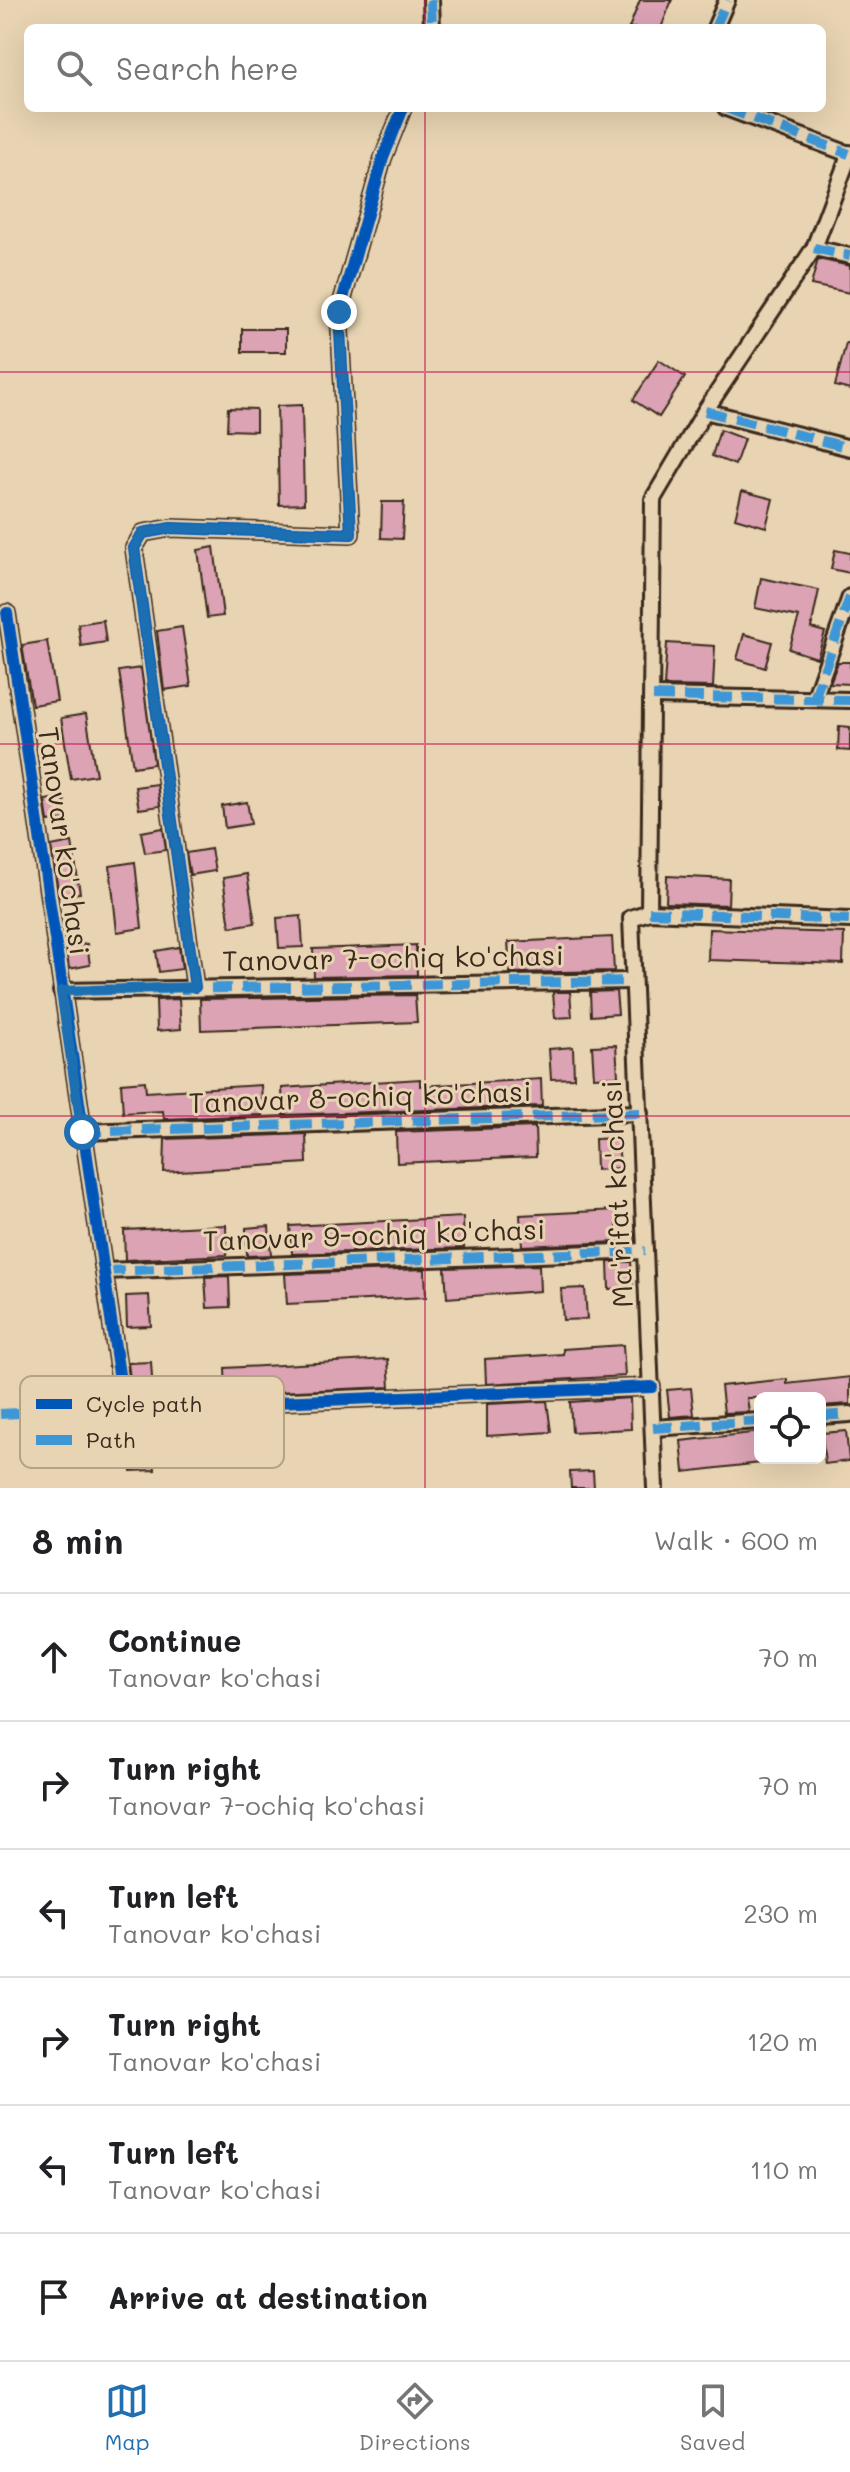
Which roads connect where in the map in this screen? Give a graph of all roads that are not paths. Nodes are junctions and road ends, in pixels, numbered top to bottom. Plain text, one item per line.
1 (431, 0) edge
2 (727, 0) edge
3 (432, 24) edge
4 (717, 24) edge
5 (401, 112) edge
6 (737, 112) edge
7 (850, 154) edge
8 (814, 248) junction
9 (850, 256) edge
10 (705, 411) junction
11 (850, 448) edge
12 (850, 597) edge
13 (7, 613) dead end
14 (653, 696) junction
15 (814, 699) junction
16 (850, 700) edge
17 (649, 912) junction
18 (850, 920) edge
19 (631, 981) junction
20 (195, 987) junction
21 (61, 991) junction
22 (640, 1113) junction
23 (82, 1132) junction
24 (645, 1251) junction
25 (104, 1271) junction
26 (119, 1376) edge
27 (652, 1387) junction
28 (284, 1402) edge
29 (850, 1414) edge
30 (826, 1416) edge
31 (754, 1421) edge
32 (653, 1428) junction
33 (655, 1488) edge

1 - 3 street
2 - 4 street
5 - 20 street
6 - 7 street
7 - 8 street
8 - 9 street
8 - 10 street
10 - 11 street
10 - 14 street
12 - 15 street
13 - 21 street, Tanovar ko'chasi
14 - 15 street
14 - 17 street
15 - 16 street
17 - 18 street
17 - 19 street, Ma'rifat ko'chasi
19 - 20 street, Tanovar 7-ochiq ko'chasi
19 - 22 street, Ma'rifat ko'chasi
20 - 21 street, Tanovar 7-ochiq ko'chasi
21 - 23 street, Tanovar ko'chasi
22 - 23 street, Tanovar 8-ochiq ko'chasi
22 - 24 street, Ma'rifat ko'chasi
23 - 25 street, Tanovar ko'chasi
24 - 25 street, Tanovar 9-ochiq ko'chasi
24 - 27 street, Ma'rifat ko'chasi
25 - 26 street, Tanovar ko'chasi
27 - 28 street, Tanovar ko'chasi
27 - 32 street, Ma'rifat ko'chasi
29 - 30 street
31 - 32 street
32 - 33 street, Ma'rifat ko'chasi

